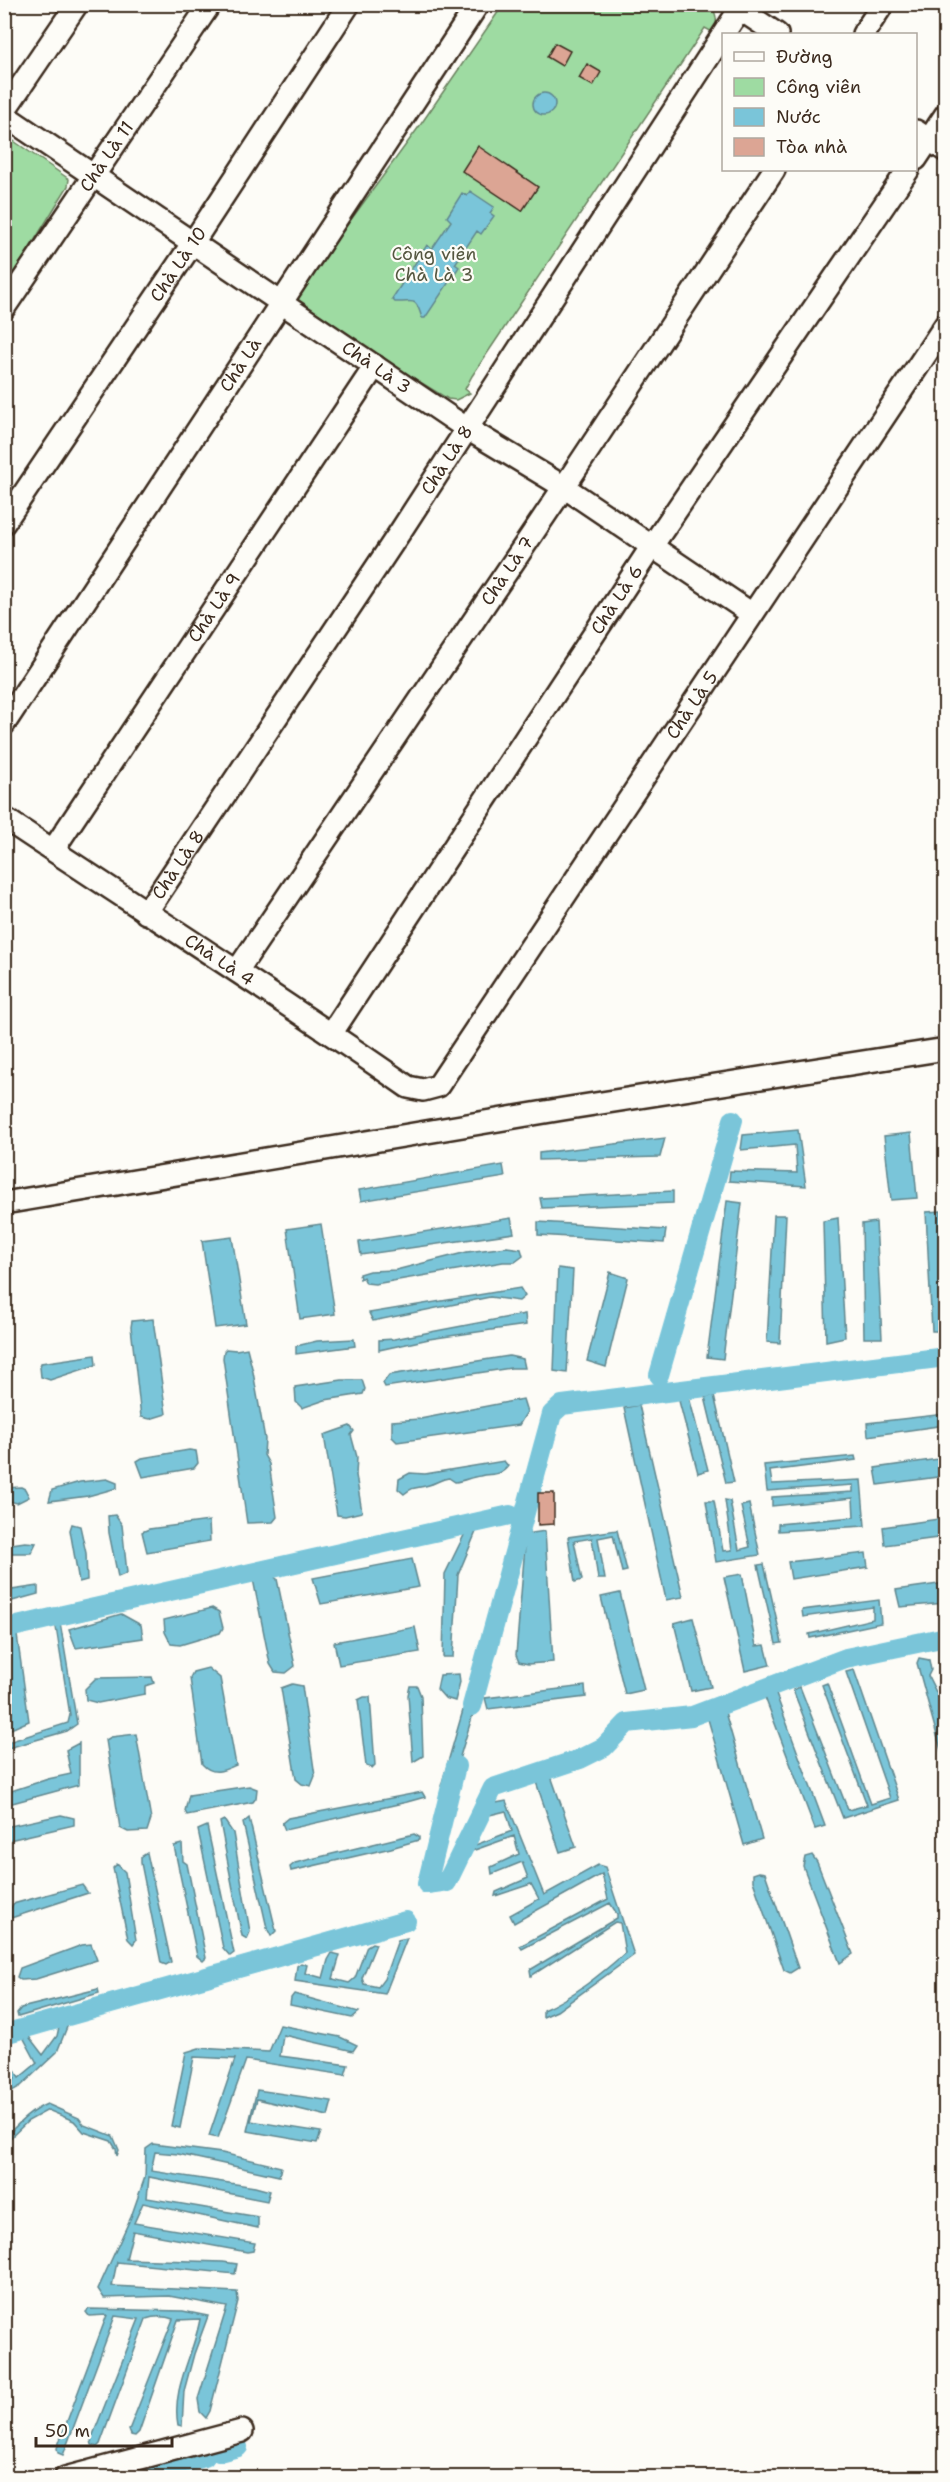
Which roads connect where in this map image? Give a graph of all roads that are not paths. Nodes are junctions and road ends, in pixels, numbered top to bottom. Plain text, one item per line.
1 (77, 4) edge
2 (210, 4) edge
3 (349, 4) edge
4 (478, 4) edge
5 (884, 4) edge
6 (738, 6) edge
7 (776, 33) edge
8 (864, 33) edge
9 (4, 113) edge
10 (945, 114) edge
11 (930, 140) edge
12 (917, 156) edge
13 (773, 171) edge
14 (907, 171) edge
15 (95, 176) junction
16 (192, 244) junction
17 (283, 304) junction
18 (4, 308) edge
19 (945, 324) edge
20 (375, 366) junction
21 (466, 428) junction
22 (564, 487) junction
23 (4, 523) edge
24 (652, 546) junction
25 (752, 614) junction
26 (4, 724) edge
27 (4, 818) edge
28 (53, 850) junction
29 (146, 913) junction
30 (237, 971) junction
31 (332, 1034) junction
32 (945, 1049) edge
33 (438, 1086) joint
34 (4, 1203) edge
35 (242, 2431) dead end
36 (65, 2478) edge

1 - 9 street
2 - 15 street, Chà Là 11
3 - 16 street, Chà Là 10
4 - 17 street, Chà Là
5 - 8 street
6 - 7 street
6 - 21 street, Chà Là 8
9 - 15 street, Chà Là 3
10 - 11 street
11 - 12 street
13 - 22 street, Chà Là 7
14 - 24 street, Chà Là 6
15 - 16 street, Chà Là 3
15 - 18 street, Chà Là 11
16 - 17 street, Chà Là 3
16 - 23 street, Chà Là 10
17 - 20 street, Chà Là 3
17 - 26 street, Chà Là
19 - 25 street, Chà Là 5
20 - 21 street, Chà Là 3
20 - 28 street, Chà Là 9
21 - 22 street, Chà Là 3
21 - 29 street, Chà Là 8
22 - 24 street, Chà Là 3
22 - 30 street, Chà Là 7
24 - 25 street, Chà Là 3
24 - 31 street, Chà Là 6
25 - 33 street, Chà Là 5
27 - 28 street, Chà Là 4
28 - 29 street, Chà Là 4
29 - 30 street, Chà Là 4
30 - 31 street, Chà Là 4
31 - 33 street, Chà Là 4
32 - 34 street
35 - 36 street

